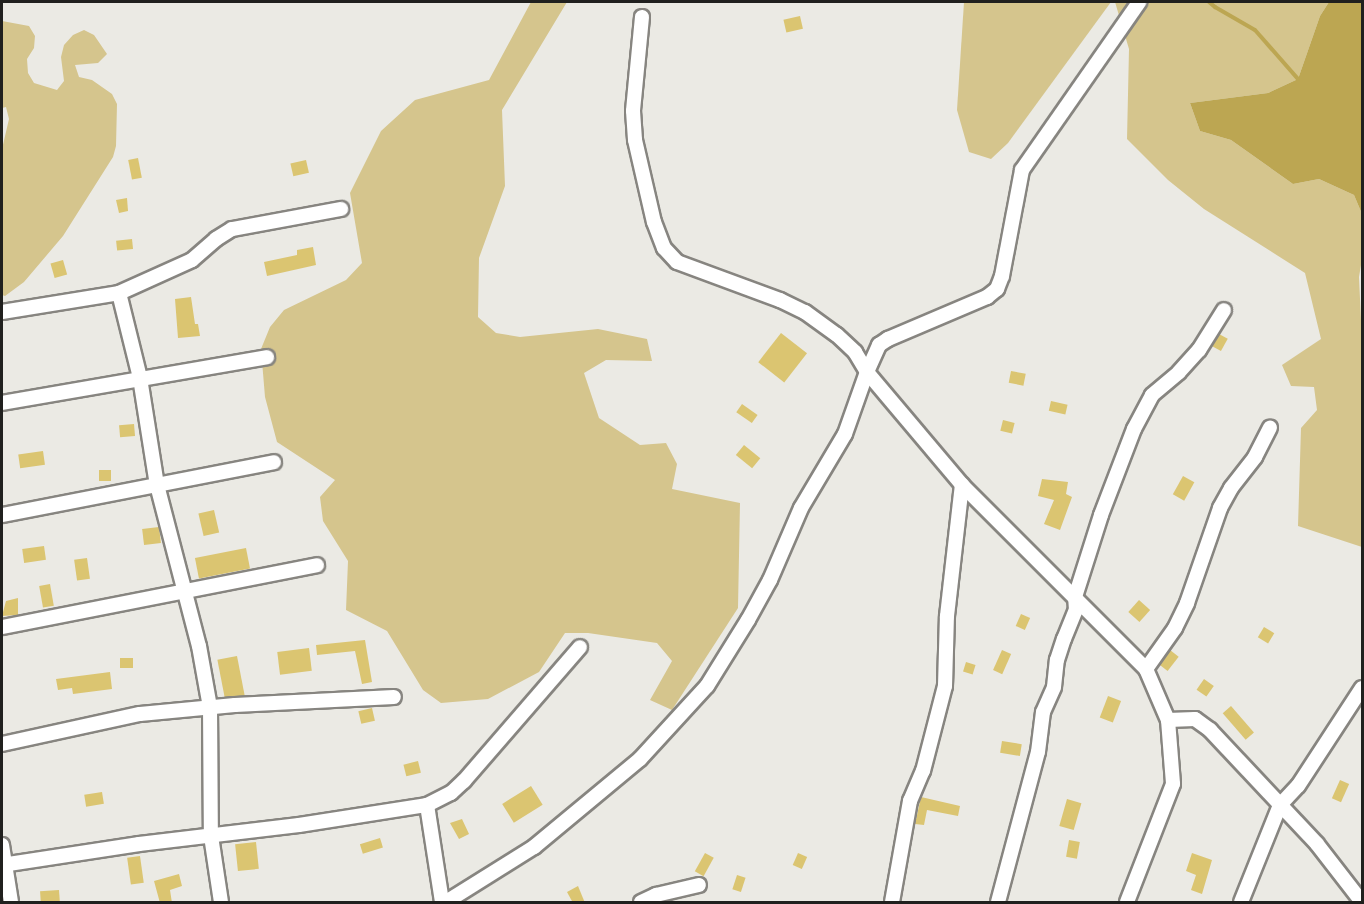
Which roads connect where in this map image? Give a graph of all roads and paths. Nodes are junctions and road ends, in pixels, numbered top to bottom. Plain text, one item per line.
1 (1139, 2) edge
2 (642, 17) dead end
3 (341, 209) dead end
4 (119, 293) junction
5 (1224, 310) dead end
6 (2, 312) edge
7 (267, 357) dead end
8 (867, 372) junction
9 (140, 378) junction
10 (2, 403) edge
11 (1270, 428) dead end
12 (274, 462) dead end
13 (157, 485) junction
14 (962, 485) junction
15 (2, 515) edge
16 (317, 565) dead end
17 (185, 593) junction
18 (1075, 597) junction
19 (2, 627) edge
20 (580, 647) dead end
21 (1146, 669) junction
22 (1362, 688) edge
23 (394, 697) dead end
24 (210, 707) junction
25 (1168, 720) junction
26 (2, 744) edge
27 (427, 805) junction
28 (1280, 805) junction
29 (211, 836) junction
30 (2, 845) edge
31 (4, 865) edge
32 (699, 885) dead end
33 (11, 903) edge
34 (221, 903) edge
35 (444, 903) edge
36 (641, 903) edge
37 (892, 903) edge
38 (998, 903) edge
39 (1127, 903) edge
40 (1242, 903) edge
41 (1362, 903) edge

1 - 8 street
2 - 8 street
3 - 4 street
4 - 6 street
4 - 9 street
5 - 18 street
7 - 9 street
8 - 14 street
8 - 35 street
9 - 10 street
9 - 13 street
11 - 21 street
12 - 13 street
13 - 15 street
13 - 17 street
14 - 18 street
14 - 37 street
16 - 17 street
17 - 19 street
17 - 24 street
18 - 21 street
18 - 38 street
20 - 27 street
21 - 25 street
22 - 28 street
23 - 24 street
24 - 26 street
24 - 29 street
25 - 28 street
25 - 39 street
27 - 29 street
27 - 35 street
28 - 40 street
28 - 41 street
29 - 31 street
29 - 34 street
30 - 31 street
31 - 33 street
32 - 36 street

